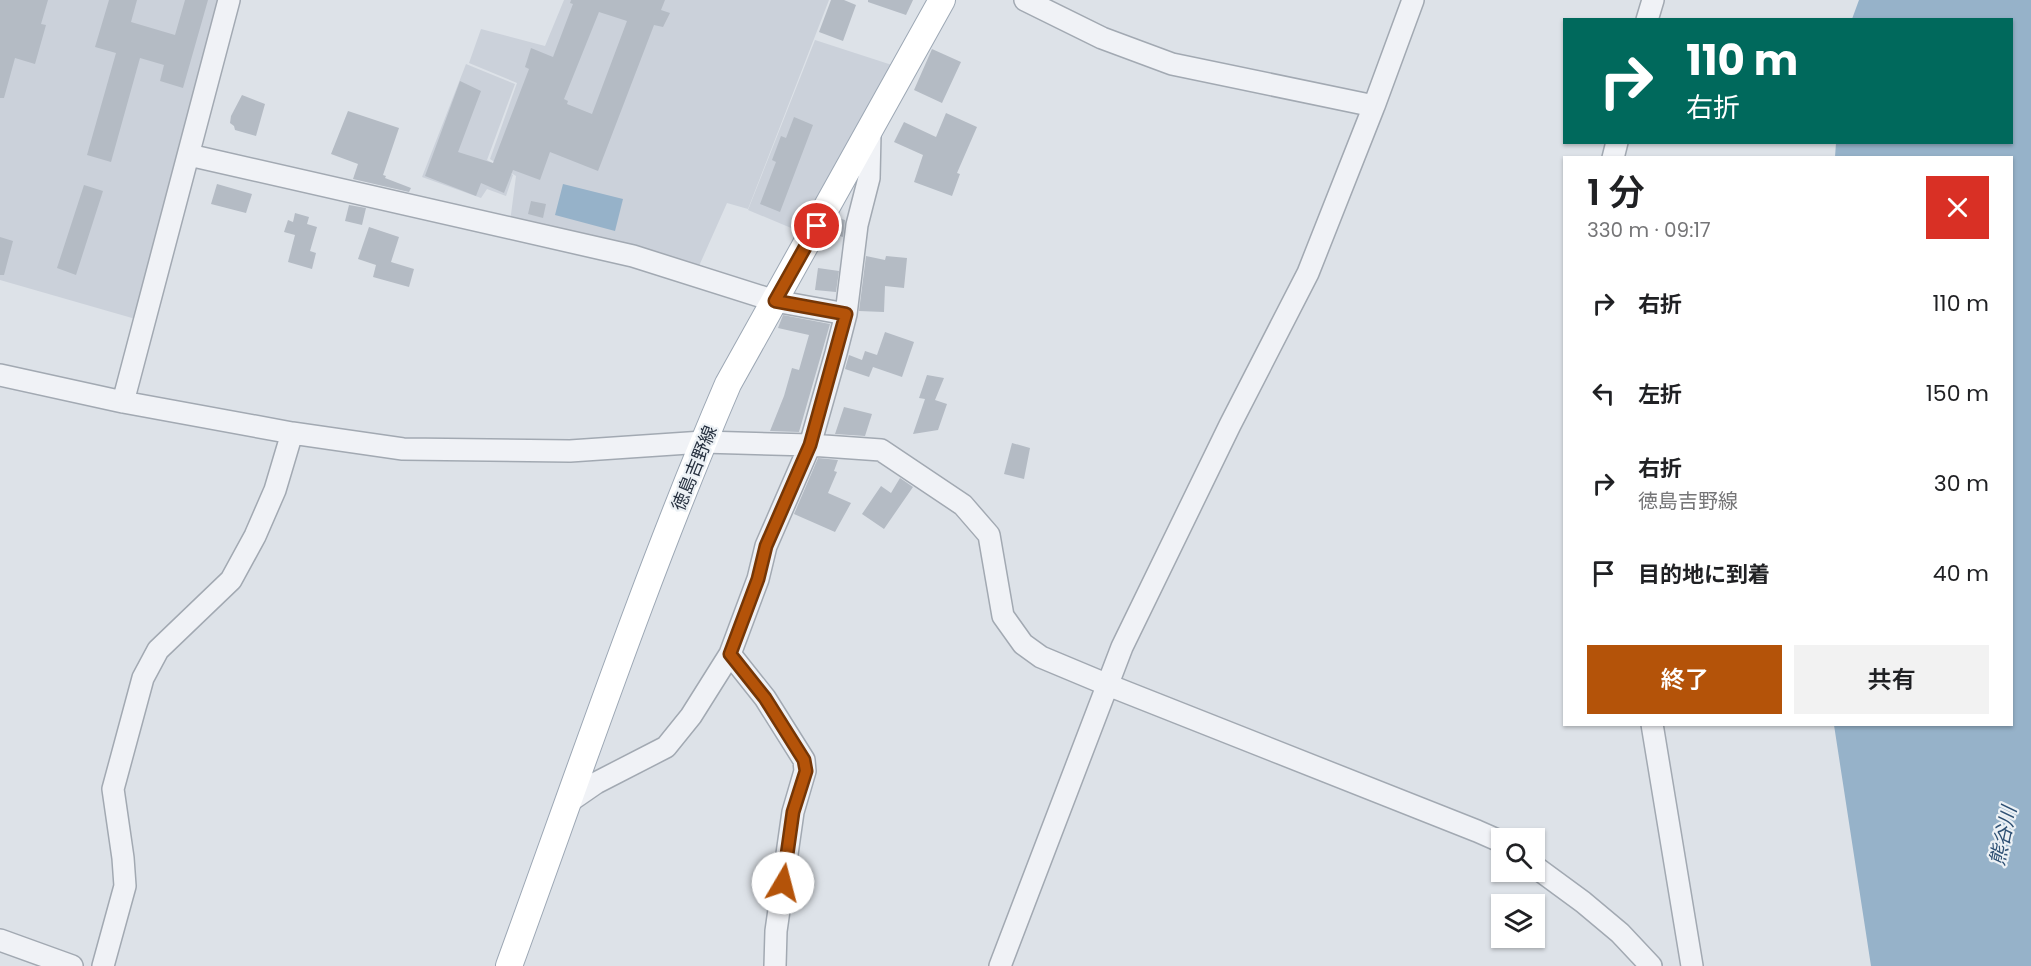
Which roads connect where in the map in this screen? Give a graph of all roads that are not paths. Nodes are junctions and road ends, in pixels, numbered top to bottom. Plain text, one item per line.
1 (229, 0) edge
2 (942, 0) edge
3 (1025, 0) edge
4 (1413, 0) edge
5 (1653, 0) edge
6 (1648, 18) edge
7 (1374, 106) junction
8 (870, 133) junction
9 (189, 155) junction
10 (775, 301) junction
11 (846, 314) junction
12 (0, 375) edge
13 (123, 402) junction
14 (292, 433) junction
15 (703, 442) junction
16 (810, 445) junction
17 (730, 654) junction
18 (1108, 685) junction
19 (1652, 726) edge
20 (570, 801) junction
21 (1491, 837) edge
22 (1545, 874) edge
23 (0, 940) edge
24 (72, 966) edge
25 (103, 966) edge
26 (509, 966) edge
27 (775, 966) edge
28 (1000, 966) edge
29 (1651, 966) edge
30 (1692, 966) edge

1 - 9 street
2 - 8 main road, 徳島吉野線
3 - 7 street
4 - 7 street
5 - 6 street
7 - 18 street
8 - 10 main road, 徳島吉野線
8 - 11 street
9 - 10 street
9 - 13 street
10 - 11 street
10 - 15 main road, 徳島吉野線
11 - 16 street
12 - 13 street
13 - 14 street
14 - 15 street
14 - 25 street
15 - 16 street
15 - 20 main road, 徳島吉野線
16 - 17 street
16 - 18 street
17 - 20 street
17 - 27 street
18 - 21 street
18 - 28 street
19 - 30 street
20 - 26 main road, 徳島吉野線
22 - 29 street
23 - 24 street

